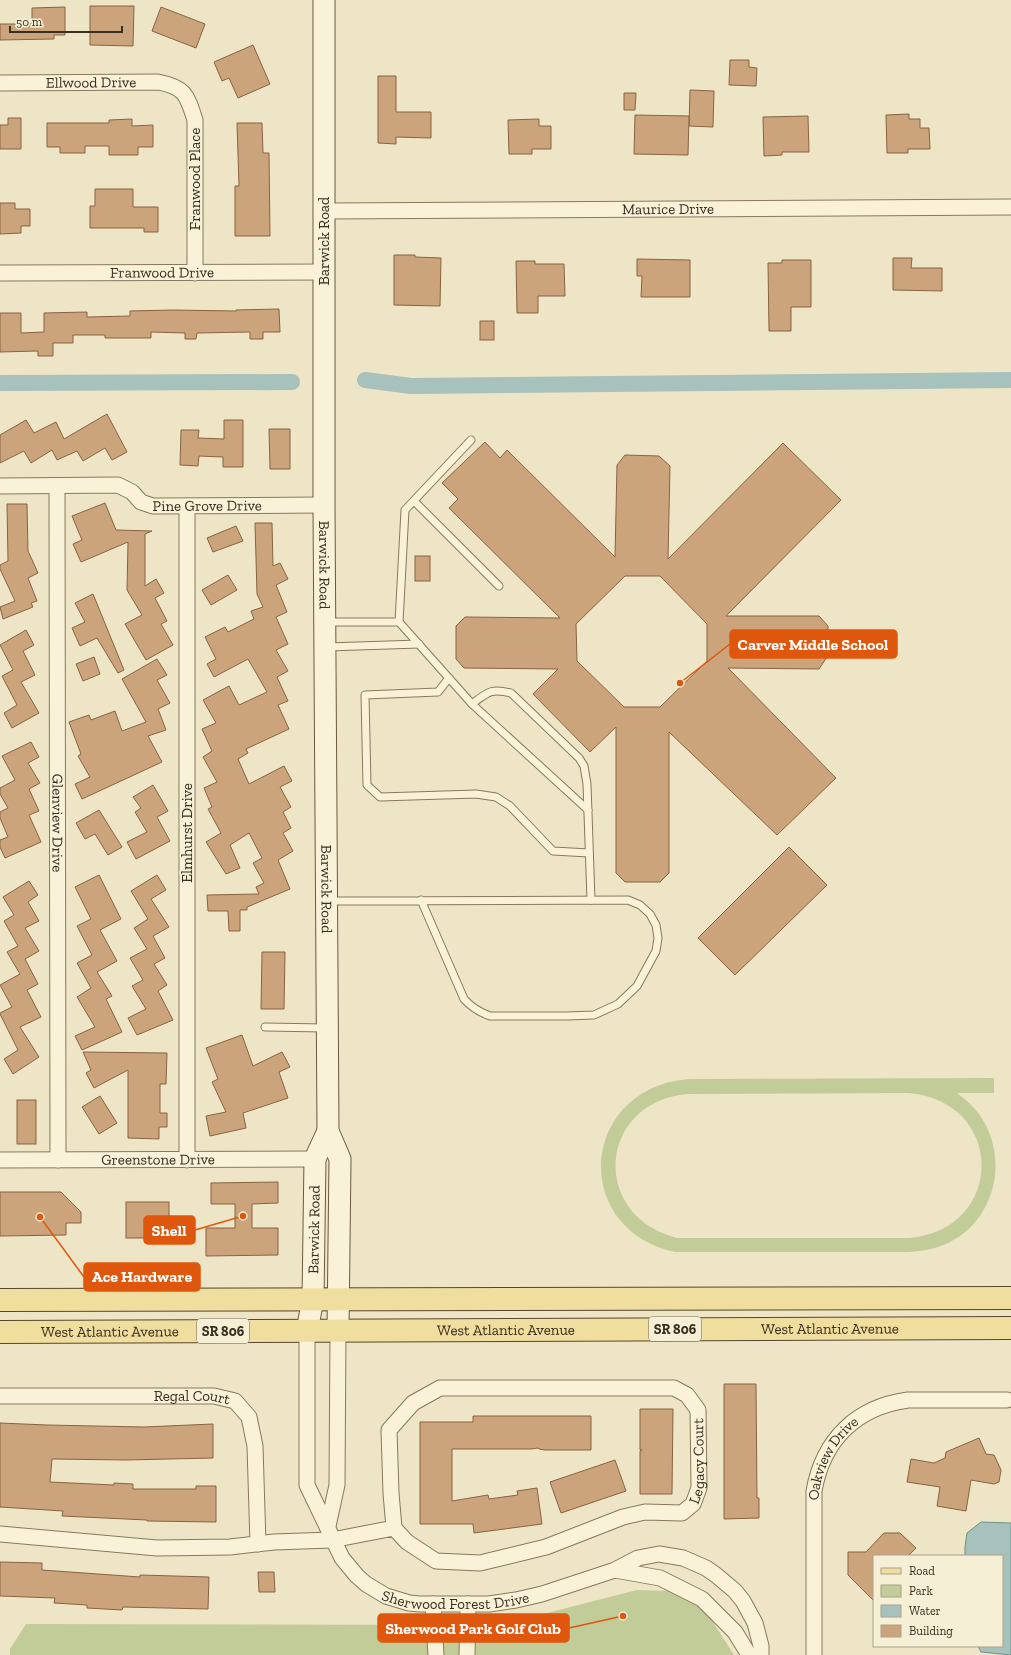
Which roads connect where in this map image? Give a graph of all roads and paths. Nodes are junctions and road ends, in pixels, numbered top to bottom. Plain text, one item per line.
1 (324, 0) edge
2 (0, 82) edge
3 (181, 90) joint
4 (1011, 207) edge
5 (324, 211) junction
6 (324, 272) junction
7 (0, 273) edge
8 (195, 273) junction
9 (471, 440) dead end
10 (0, 486) edge
11 (57, 486) junction
12 (414, 501) junction
13 (324, 505) junction
14 (187, 506) junction
15 (499, 586) dead end
16 (325, 622) junction
17 (400, 622) junction
18 (419, 644) junction
19 (325, 647) junction
20 (449, 678) junction
21 (472, 704) junction
22 (588, 810) junction
23 (589, 853) junction
24 (421, 900) junction
25 (591, 900) junction
26 (327, 901) junction
27 (265, 1027) dead end
28 (328, 1028) junction
29 (328, 1131) junction
30 (315, 1159) junction
31 (0, 1160) edge
32 (58, 1160) junction
33 (187, 1160) junction
34 (1011, 1298) edge
35 (313, 1299) junction
36 (338, 1299) junction
37 (0, 1300) edge
38 (1011, 1328) edge
39 (307, 1331) junction
40 (338, 1331) junction
41 (0, 1332) edge
42 (0, 1396) edge
43 (1007, 1400) dead end
44 (394, 1528) junction
45 (330, 1533) junction
46 (0, 1534) edge
47 (258, 1544) junction
48 (615, 1570) junction
49 (433, 1604) junction
50 (468, 1604) junction
51 (436, 1655) edge
52 (467, 1655) edge
53 (749, 1655) edge
54 (761, 1655) edge
55 (814, 1655) edge

1 - 5 street, Barwick Road
2 - 3 street, Ellwood Drive
3 - 8 street, Franwood Place
4 - 5 street, Maurice Drive
5 - 6 street, Barwick Road
6 - 8 street, Franwood Drive
6 - 13 street, Barwick Road
7 - 8 street, Franwood Drive
9 - 12 lane
10 - 11 street, Pine Grove Drive
11 - 14 street, Pine Grove Drive
11 - 32 street, Glenview Drive
12 - 15 lane
12 - 17 lane
13 - 14 street, Pine Grove Drive
13 - 16 street, Barwick Road
14 - 33 street, Elmhurst Drive
16 - 17 lane
16 - 19 street, Barwick Road
17 - 18 lane
18 - 19 lane
18 - 20 lane
19 - 26 street, Barwick Road
20 - 21 lane
20 - 23 lane
21 - 22 lane
21 - 22 lane
22 - 23 lane
23 - 25 lane
24 - 25 lane
24 - 25 lane
24 - 26 lane
26 - 28 street, Barwick Road
27 - 28 lane
28 - 29 street, Barwick Road
29 - 30 street, Barwick Road
29 - 36 street, Barwick Road
30 - 33 street, Greenstone Drive
30 - 35 street, Barwick Road
31 - 32 street, Greenstone Drive
32 - 33 street, Greenstone Drive
34 - 36 main road, West Atlantic Avenue / SR 806
35 - 36 main road, West Atlantic Avenue / SR 806
35 - 37 main road, West Atlantic Avenue / SR 806
35 - 39 street, Barwick Road
36 - 40 street, Barwick Road
38 - 40 main road, West Atlantic Avenue / SR 806
39 - 40 main road, West Atlantic Avenue / SR 806
39 - 41 main road, West Atlantic Avenue / SR 806
39 - 45 street, Sherwood Forest Drive
40 - 45 street
42 - 47 street, Regal Court
43 - 55 street, Oakview Drive
44 - 44 street, Legacy Court
44 - 45 street
45 - 47 street
45 - 49 street, Sherwood Forest Drive
46 - 47 street
48 - 50 street, Sherwood Forest Drive
48 - 53 street, Sherwood Forest Drive
48 - 54 street, Sherwood Forest Drive
49 - 50 street, Sherwood Forest Drive
49 - 51 street
50 - 52 street

